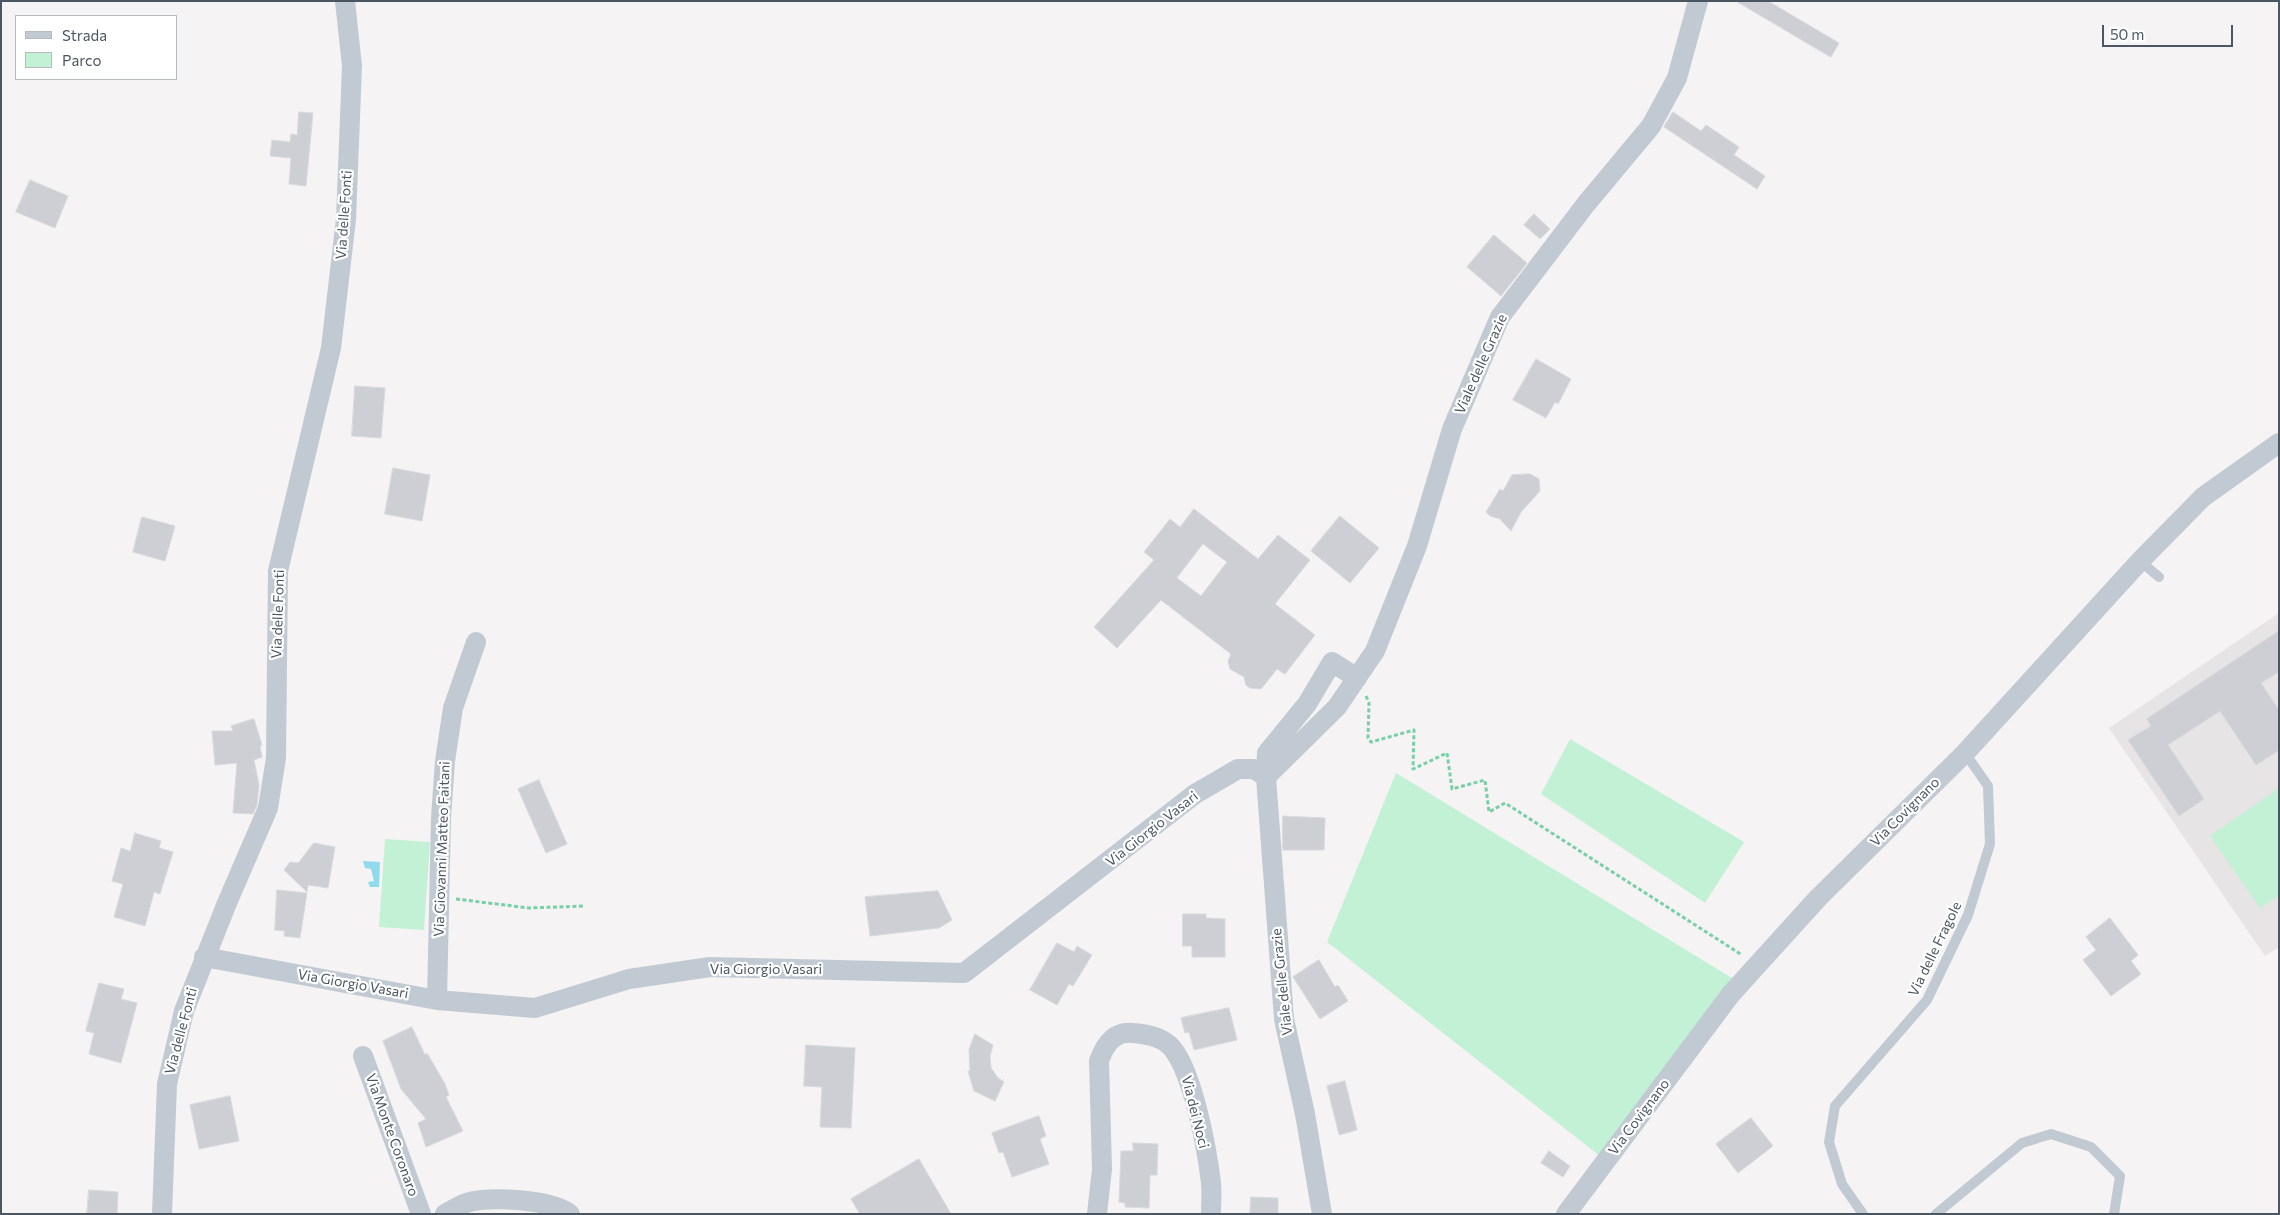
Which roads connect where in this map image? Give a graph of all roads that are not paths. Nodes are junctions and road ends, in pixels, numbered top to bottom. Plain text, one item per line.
1 (345, 1) edge
2 (1698, 1) edge
3 (2279, 443) edge
4 (2140, 561) junction
5 (2159, 577) dead end
6 (476, 642) dead end
7 (1357, 678) junction
8 (1965, 753) junction
9 (1266, 777) junction
10 (204, 957) junction
11 (437, 1000) junction
12 (363, 1056) dead end
13 (162, 1214) edge
14 (421, 1214) edge
15 (445, 1214) edge
16 (570, 1214) edge
17 (1097, 1214) edge
18 (1211, 1214) edge
19 (1322, 1214) edge
20 (1566, 1214) edge
21 (1864, 1214) edge
22 (1936, 1214) edge
23 (2114, 1214) edge

1 - 10 street, Via delle Fonti
2 - 7 street, Viale delle Grazie
3 - 4 street, Via Covignano
4 - 5 lane
4 - 8 street, Via Covignano
6 - 11 street, Via Giovanni Matteo Faitani
7 - 9 street, Viale delle Grazie
7 - 9 street, Viale delle Grazie
8 - 20 street, Via Covignano
8 - 21 lane, Via delle Fragole
9 - 11 street, Via Giorgio Vasari
9 - 19 street, Viale delle Grazie
10 - 11 street, Via Giorgio Vasari
10 - 13 street, Via delle Fonti
12 - 14 street, Via Monte Coronaro
15 - 16 street
17 - 18 street, Via dei Noci
22 - 23 lane

